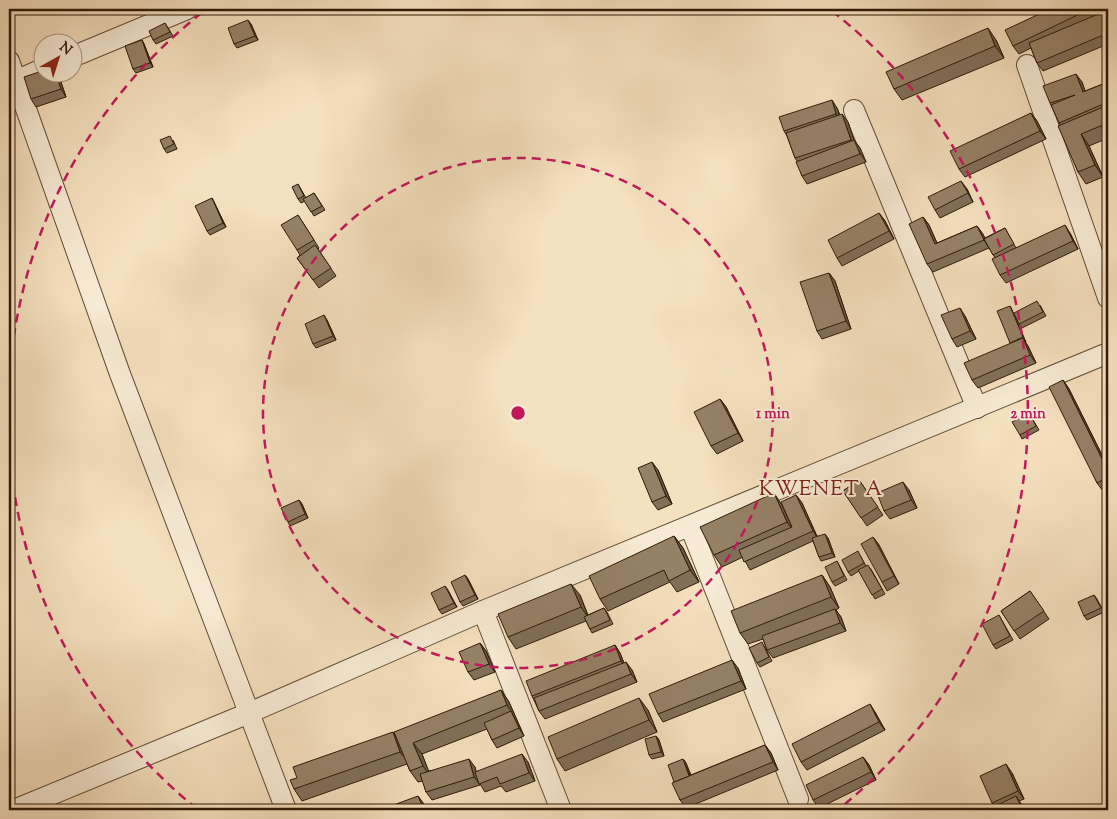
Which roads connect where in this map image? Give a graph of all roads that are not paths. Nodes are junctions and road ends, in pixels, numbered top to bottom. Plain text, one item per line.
1 (187, 9) edge
2 (82, 53) edge
3 (9, 61) edge
4 (1027, 64) dead end
5 (32, 73) edge
6 (12, 82) edge
7 (854, 110) dead end
8 (1108, 298) edge
9 (1108, 353) edge
10 (977, 408) junction
11 (690, 526) junction
12 (483, 611) junction
13 (250, 712) junction
14 (798, 799) dead end
15 (14, 810) edge
16 (286, 810) edge
17 (561, 810) edge

1 - 2 street
3 - 6 street
4 - 8 street
5 - 6 street
6 - 13 street
7 - 10 street
9 - 10 street
10 - 11 street
11 - 12 street
11 - 14 street
12 - 13 street
12 - 17 street
13 - 15 street
13 - 16 street

